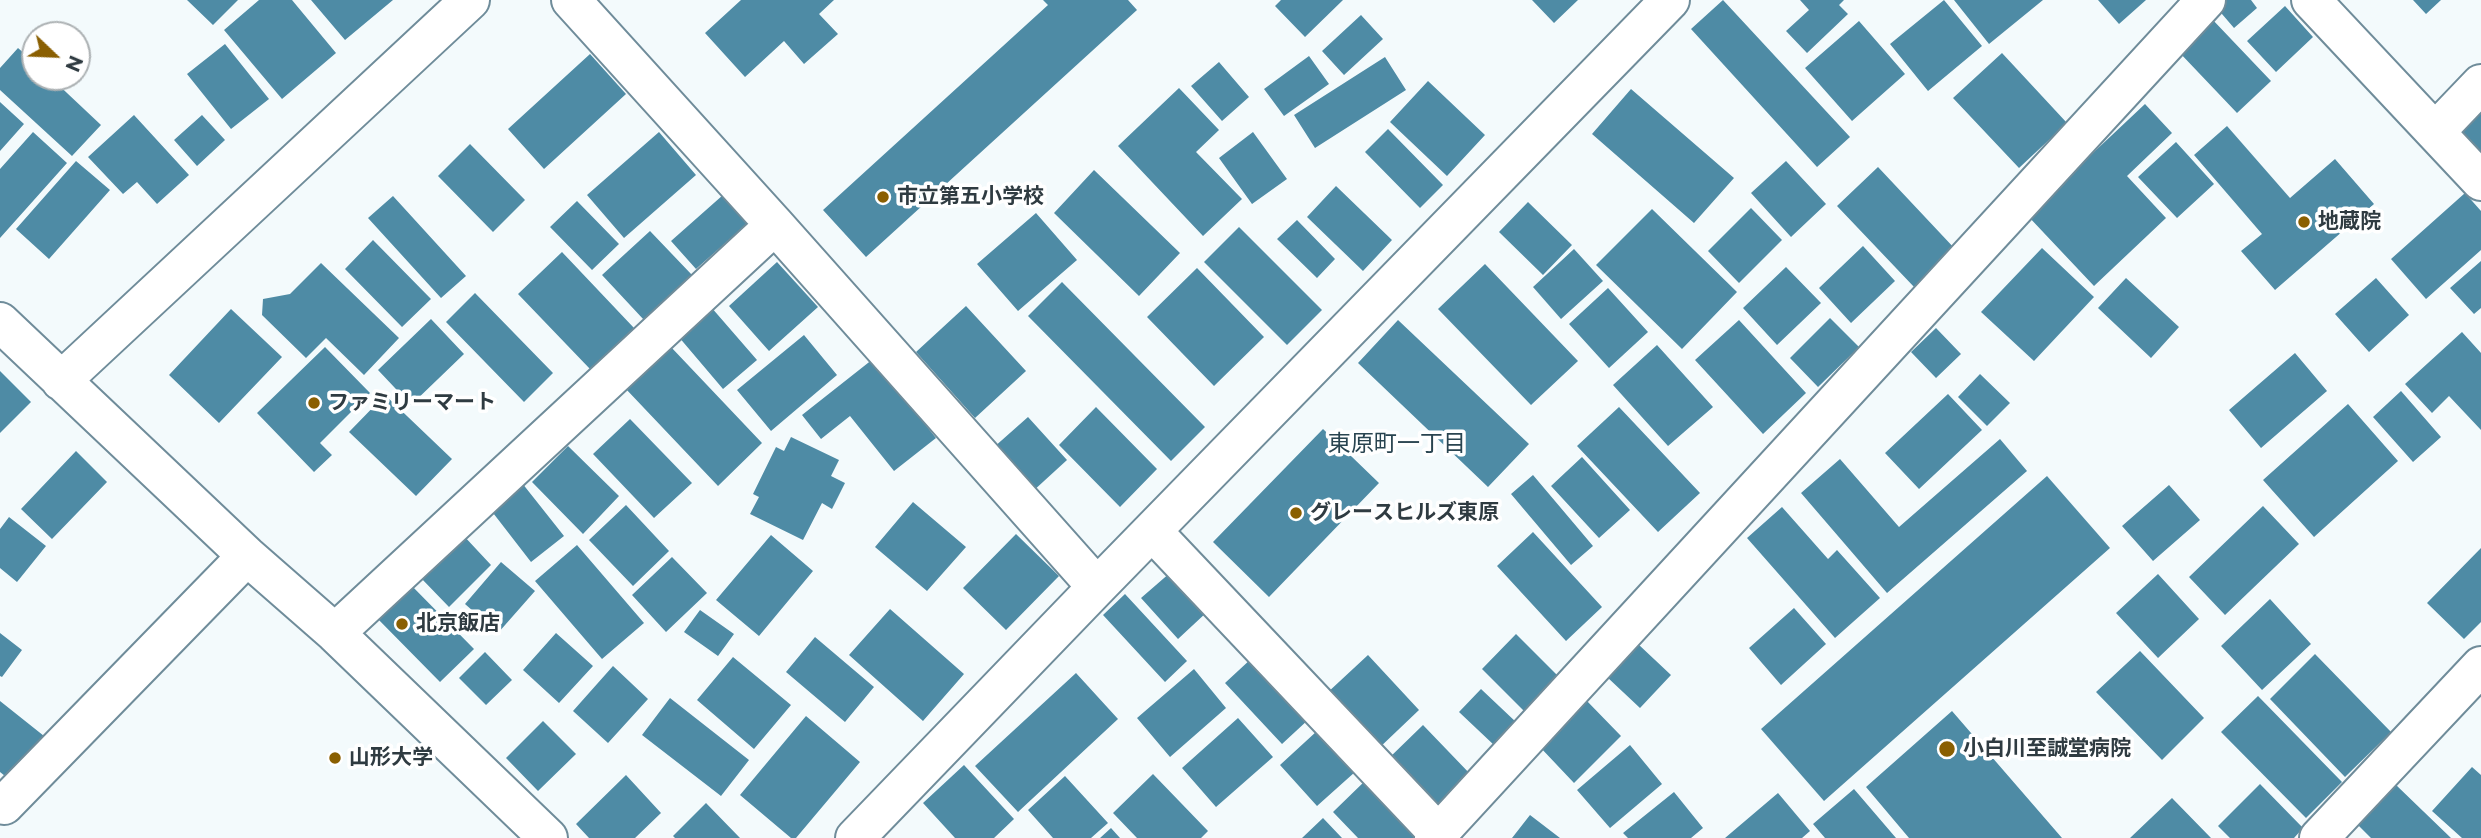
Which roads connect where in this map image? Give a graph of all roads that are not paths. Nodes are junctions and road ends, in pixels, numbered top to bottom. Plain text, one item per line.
1 (470, 0) edge
2 (571, 0) edge
3 (1670, 0) edge
4 (2206, 0) edge
5 (2311, 0) edge
6 (2481, 84) edge
7 (2436, 131) junction
8 (2481, 181) edge
9 (775, 225) junction
10 (0, 322) edge
11 (61, 381) junction
12 (1152, 531) junction
13 (247, 556) junction
14 (1097, 587) junction
15 (335, 633) junction
16 (2481, 666) edge
17 (4, 805) dead end
18 (1436, 836) edge
19 (548, 838) edge
20 (856, 838) edge
21 (2319, 838) edge

1 - 11 street
2 - 9 street
3 - 12 street
4 - 18 street
5 - 7 street
6 - 7 street
7 - 8 street
9 - 14 street
9 - 15 street
10 - 11 street
11 - 13 street
12 - 14 street
12 - 18 street
13 - 15 street
13 - 17 street
14 - 20 street
15 - 19 street
16 - 21 street

